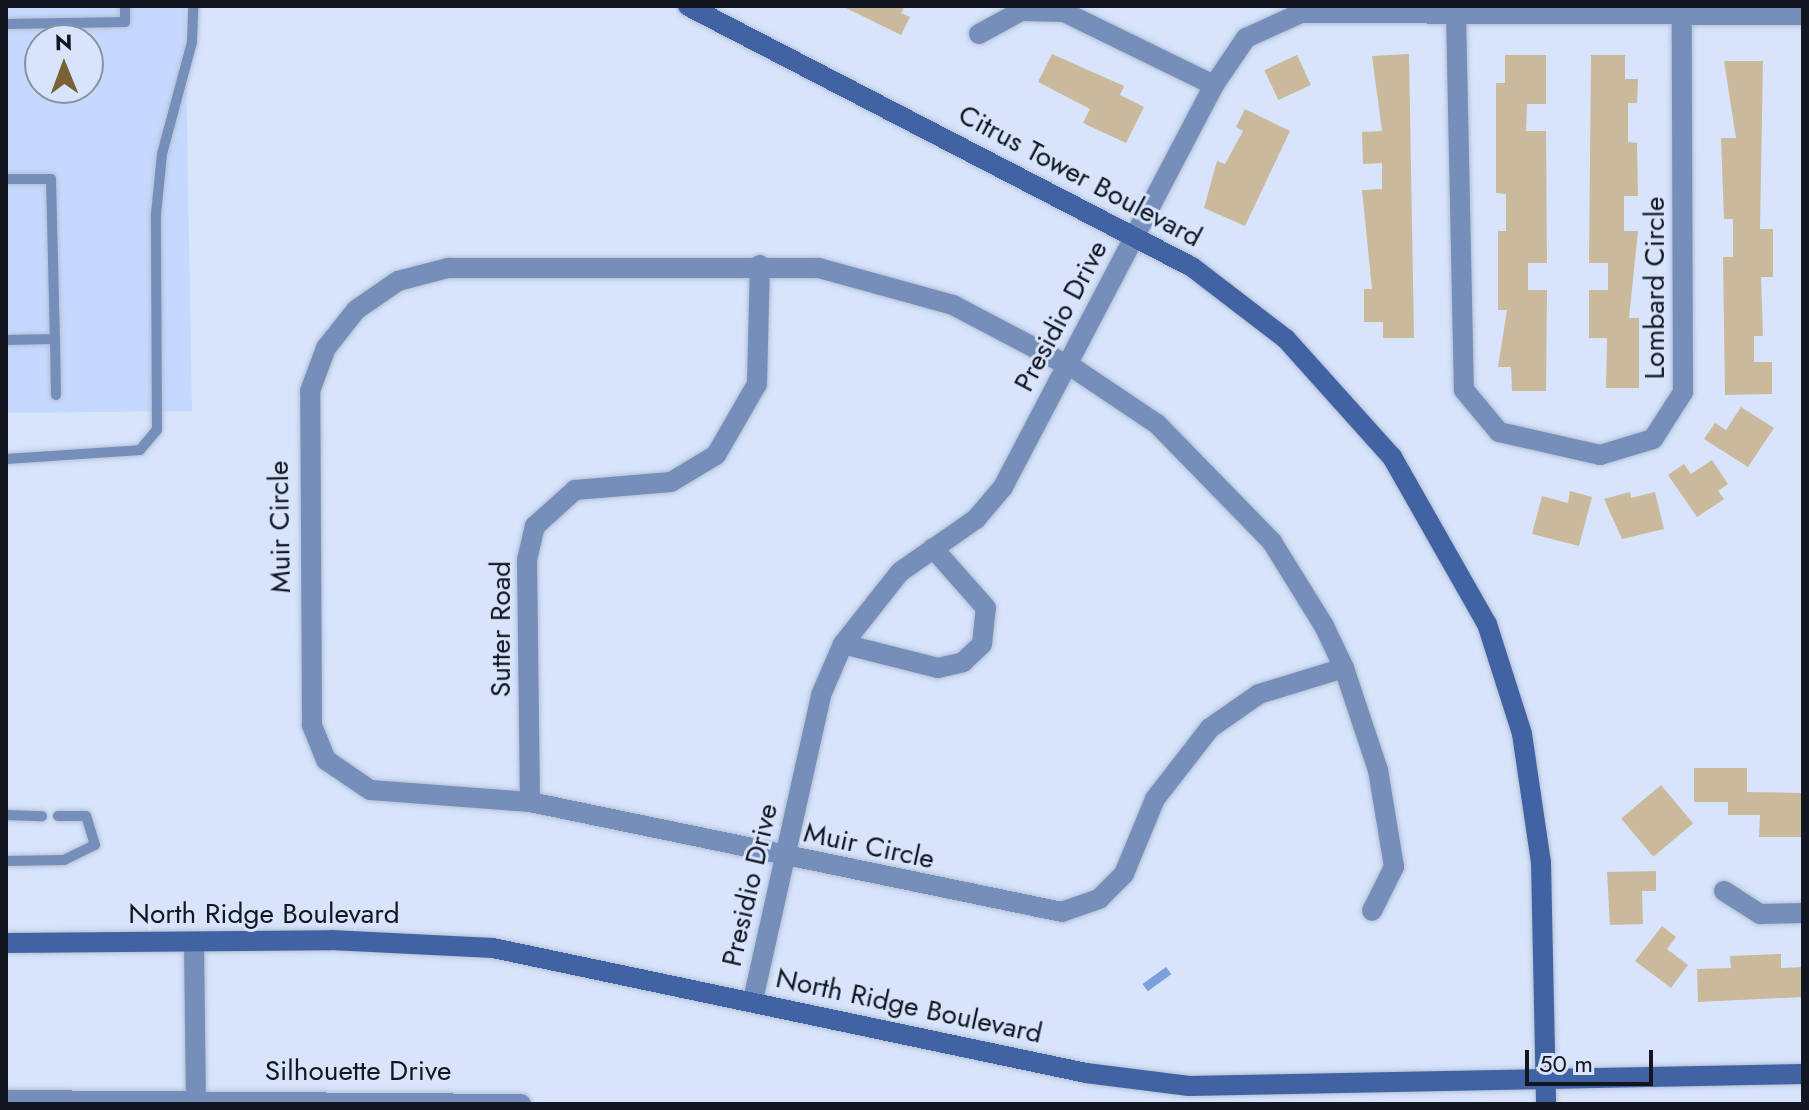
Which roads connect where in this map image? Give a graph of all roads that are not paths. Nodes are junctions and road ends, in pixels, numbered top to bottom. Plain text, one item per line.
1 (125, 6) edge
2 (193, 6) edge
3 (688, 6) edge
4 (1456, 13) junction
5 (1682, 14) junction
6 (1803, 15) edge
7 (6, 24) edge
8 (979, 34) dead end
9 (1214, 85) junction
10 (6, 179) edge
11 (1136, 233) junction
12 (760, 265) junction
13 (55, 339) junction
14 (6, 340) edge
15 (1067, 365) junction
16 (56, 395) dead end
17 (6, 459) edge
18 (933, 548) junction
19 (843, 644) junction
20 (1344, 668) junction
21 (530, 802) junction
22 (6, 815) edge
23 (42, 816) dead end
24 (58, 816) dead end
25 (785, 856) junction
26 (6, 861) edge
27 (1724, 891) dead end
28 (1372, 911) dead end
29 (1803, 913) edge
30 (194, 942) junction
31 (6, 943) edge
32 (753, 1000) junction
33 (1803, 1074) edge
34 (1546, 1081) junction
35 (6, 1100) edge
36 (196, 1102) edge
37 (521, 1104) edge
38 (1546, 1104) edge

1 - 7 lane
2 - 17 lane
3 - 11 street, Citrus Tower Boulevard
4 - 5 street, Presidio Drive
4 - 5 street, Lombard Circle
4 - 9 street, Presidio Drive
5 - 6 street, Presidio Drive
8 - 9 street
9 - 11 street, Presidio Drive
10 - 13 lane
11 - 15 street, Presidio Drive
11 - 34 street, Citrus Tower Boulevard
12 - 15 street, Muir Circle
12 - 21 street, Sutter Road
12 - 21 street, Muir Circle
13 - 14 lane
13 - 16 lane
15 - 18 street, Presidio Drive
15 - 20 street, Muir Circle
18 - 19 street, Presidio Drive
18 - 19 street
19 - 25 street, Presidio Drive
20 - 25 street, Muir Circle
20 - 28 street, Muir Circle
21 - 25 street, Muir Circle
22 - 23 lane
24 - 26 lane
25 - 32 street, Presidio Drive
27 - 29 street
30 - 31 street, North Ridge Boulevard
30 - 32 street, North Ridge Boulevard
30 - 36 street
32 - 34 street, North Ridge Boulevard
33 - 34 street, North Ridge Boulevard
34 - 38 street, Citrus Tower Boulevard
35 - 36 street, Silhouette Drive
36 - 37 street, Silhouette Drive

